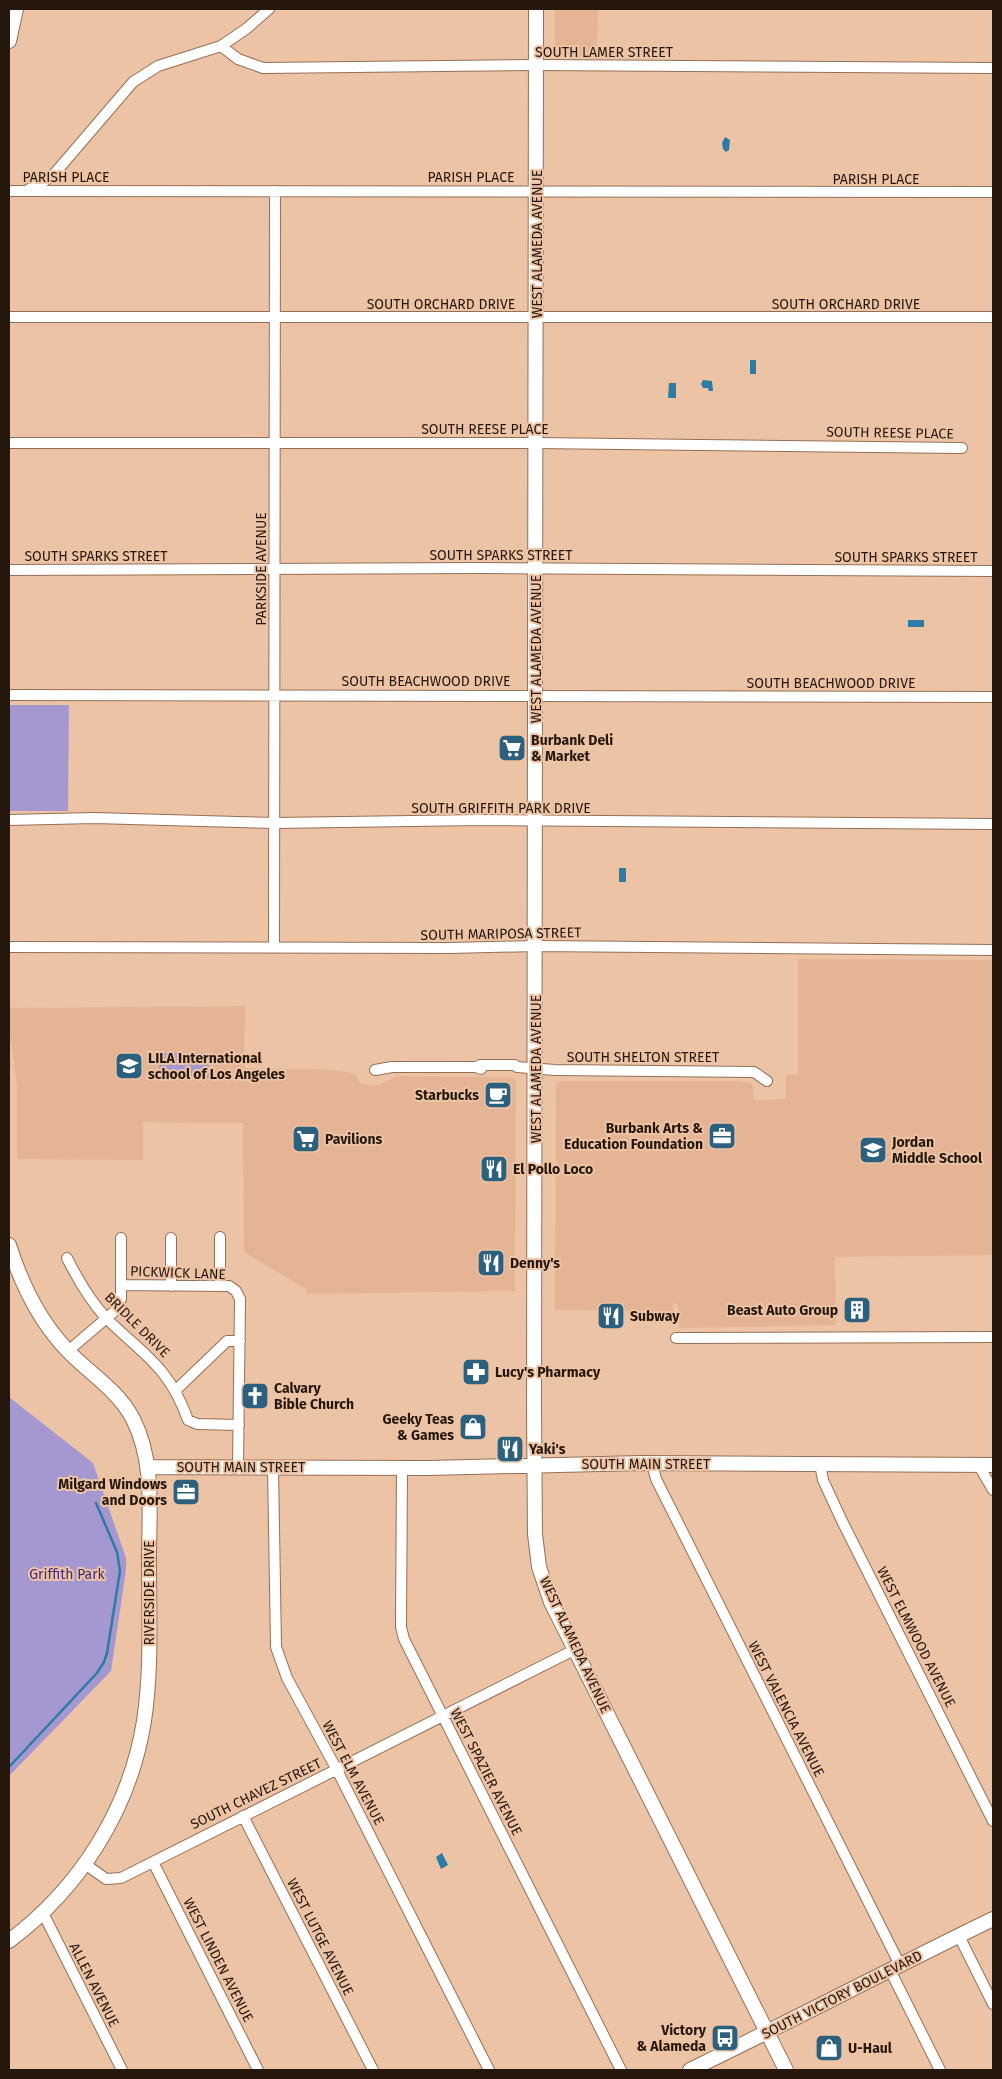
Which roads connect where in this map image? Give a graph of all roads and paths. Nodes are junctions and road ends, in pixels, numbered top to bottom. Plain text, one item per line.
1 (16, 9) edge
2 (269, 9) edge
3 (536, 9) edge
4 (9, 41) edge
5 (221, 46) junction
6 (536, 65) junction
7 (993, 68) edge
8 (9, 190) edge
9 (537, 190) junction
10 (24, 191) junction
11 (276, 191) junction
12 (993, 192) edge
13 (9, 317) edge
14 (537, 317) junction
15 (993, 317) edge
16 (276, 318) junction
17 (536, 442) junction
18 (9, 443) edge
19 (276, 444) junction
20 (962, 448) dead end
21 (536, 569) junction
22 (9, 570) edge
23 (274, 570) junction
24 (993, 571) edge
25 (9, 694) edge
26 (274, 695) junction
27 (536, 695) junction
28 (993, 697) edge
29 (9, 820) edge
30 (536, 821) junction
31 (275, 823) junction
32 (993, 824) edge
33 (535, 946) junction
34 (9, 947) edge
35 (274, 947) junction
36 (993, 950) edge
37 (536, 1069) junction
38 (375, 1070) dead end
39 (767, 1080) dead end
40 (220, 1237) dead end
41 (121, 1238) dead end
42 (172, 1238) dead end
43 (9, 1245) edge
44 (67, 1258) dead end
45 (121, 1285) junction
46 (171, 1286) junction
47 (220, 1286) junction
48 (106, 1318) junction
49 (993, 1337) edge
50 (676, 1338) dead end
51 (240, 1341) junction
52 (68, 1351) junction
53 (176, 1390) junction
54 (239, 1425) junction
55 (652, 1464) junction
56 (820, 1464) junction
57 (535, 1465) junction
58 (993, 1465) edge
59 (979, 1466) junction
60 (148, 1467) junction
61 (238, 1467) junction
62 (273, 1467) junction
63 (402, 1468) junction
64 (993, 1490) edge
65 (574, 1650) junction
66 (442, 1717) junction
67 (337, 1770) junction
68 (243, 1816) junction
69 (993, 1821) edge
70 (153, 1862) junction
71 (85, 1864) junction
72 (43, 1913) junction
73 (993, 1919) edge
74 (959, 1936) junction
75 (9, 1941) edge
76 (895, 1967) junction
77 (993, 2004) edge
78 (768, 2033) junction
79 (122, 2070) edge
80 (258, 2070) edge
81 (373, 2070) edge
82 (489, 2070) edge
83 (620, 2070) edge
84 (690, 2070) edge
85 (786, 2070) edge
86 (940, 2070) edge

1 - 4 main road
2 - 5 street
3 - 6 main road, WEST ALAMEDA AVENUE
5 - 6 street, SOUTH LAMER STREET
5 - 10 street
6 - 7 street, SOUTH LAMER STREET
6 - 9 main road, WEST ALAMEDA AVENUE
8 - 10 street, PARISH PLACE
9 - 11 street, PARISH PLACE
9 - 12 street, PARISH PLACE
9 - 14 main road, WEST ALAMEDA AVENUE
10 - 11 street, PARISH PLACE
11 - 16 street, PARKSIDE AVENUE
13 - 16 street, SOUTH ORCHARD DRIVE
14 - 15 street, SOUTH ORCHARD DRIVE
14 - 16 street, SOUTH ORCHARD DRIVE
14 - 17 main road, WEST ALAMEDA AVENUE
16 - 19 street, PARKSIDE AVENUE
17 - 19 street, SOUTH REESE PLACE
17 - 20 street, SOUTH REESE PLACE
17 - 21 main road, WEST ALAMEDA AVENUE
18 - 19 street, SOUTH REESE PLACE
19 - 23 street, PARKSIDE AVENUE
21 - 23 street, SOUTH SPARKS STREET
21 - 24 street, SOUTH SPARKS STREET
21 - 27 main road, WEST ALAMEDA AVENUE
22 - 23 street, SOUTH SPARKS STREET
23 - 26 street, PARKSIDE AVENUE
25 - 26 street, SOUTH BEACHWOOD DRIVE
26 - 27 street, SOUTH BEACHWOOD DRIVE
26 - 31 street, PARKSIDE AVENUE
27 - 28 street, SOUTH BEACHWOOD DRIVE
27 - 30 main road, WEST ALAMEDA AVENUE
29 - 31 street, SOUTH GRIFFITH PARK DRIVE
30 - 31 street, SOUTH GRIFFITH PARK DRIVE
30 - 32 street, SOUTH GRIFFITH PARK DRIVE
30 - 33 main road, WEST ALAMEDA AVENUE
31 - 35 street, PARKSIDE AVENUE
33 - 35 street, SOUTH MARIPOSA STREET
33 - 36 street, SOUTH MARIPOSA STREET
33 - 37 main road, WEST ALAMEDA AVENUE
34 - 35 street, SOUTH MARIPOSA STREET
37 - 38 street, SOUTH SHELTON STREET
37 - 39 street, SOUTH SHELTON STREET
37 - 57 main road, WEST ALAMEDA AVENUE
40 - 47 street
41 - 45 street
42 - 46 street
43 - 52 main road, RIVERSIDE DRIVE
44 - 48 street, BRIDLE DRIVE
45 - 46 street, PICKWICK LANE
45 - 48 street, PICKWICK LANE
46 - 47 street, PICKWICK LANE
47 - 51 street, PICKWICK LANE
48 - 52 street, PICKWICK LANE
48 - 53 street, BRIDLE DRIVE
49 - 50 street
51 - 53 street
51 - 54 street, PICKWICK LANE
52 - 60 main road, RIVERSIDE DRIVE
53 - 54 street, BRIDLE DRIVE
54 - 61 street, PICKWICK LANE
55 - 56 main road, SOUTH MAIN STREET
55 - 57 main road, SOUTH MAIN STREET
55 - 76 street, WEST VALENCIA AVENUE
56 - 59 main road, SOUTH MAIN STREET
56 - 69 street, WEST ELMWOOD AVENUE
57 - 63 main road, SOUTH MAIN STREET
57 - 65 main road, WEST ALAMEDA AVENUE
58 - 59 main road, SOUTH MAIN STREET
59 - 64 street
60 - 61 main road, SOUTH MAIN STREET
60 - 71 main road, RIVERSIDE DRIVE
61 - 62 main road, SOUTH MAIN STREET
62 - 63 main road, SOUTH MAIN STREET
62 - 67 street, WEST ELM AVENUE
63 - 66 street, WEST SPAZIER AVENUE
65 - 66 street, SOUTH CHAVEZ STREET
65 - 78 main road, WEST ALAMEDA AVENUE
66 - 67 street, SOUTH CHAVEZ STREET
66 - 83 street, WEST SPAZIER AVENUE
67 - 68 street, SOUTH CHAVEZ STREET
67 - 82 street, WEST ELM AVENUE
68 - 70 street, SOUTH CHAVEZ STREET
68 - 81 street, WEST LUTGE AVENUE
70 - 71 street, SOUTH CHAVEZ STREET
70 - 80 street, WEST LINDEN AVENUE
71 - 72 main road, RIVERSIDE DRIVE
72 - 75 main road, RIVERSIDE DRIVE
72 - 79 street, ALLEN AVENUE
73 - 74 main road, SOUTH VICTORY BOULEVARD
74 - 76 main road, SOUTH VICTORY BOULEVARD
74 - 77 street
76 - 78 main road, SOUTH VICTORY BOULEVARD
76 - 86 street, WEST VALENCIA AVENUE
78 - 84 main road, SOUTH VICTORY BOULEVARD
78 - 85 main road, WEST ALAMEDA AVENUE

